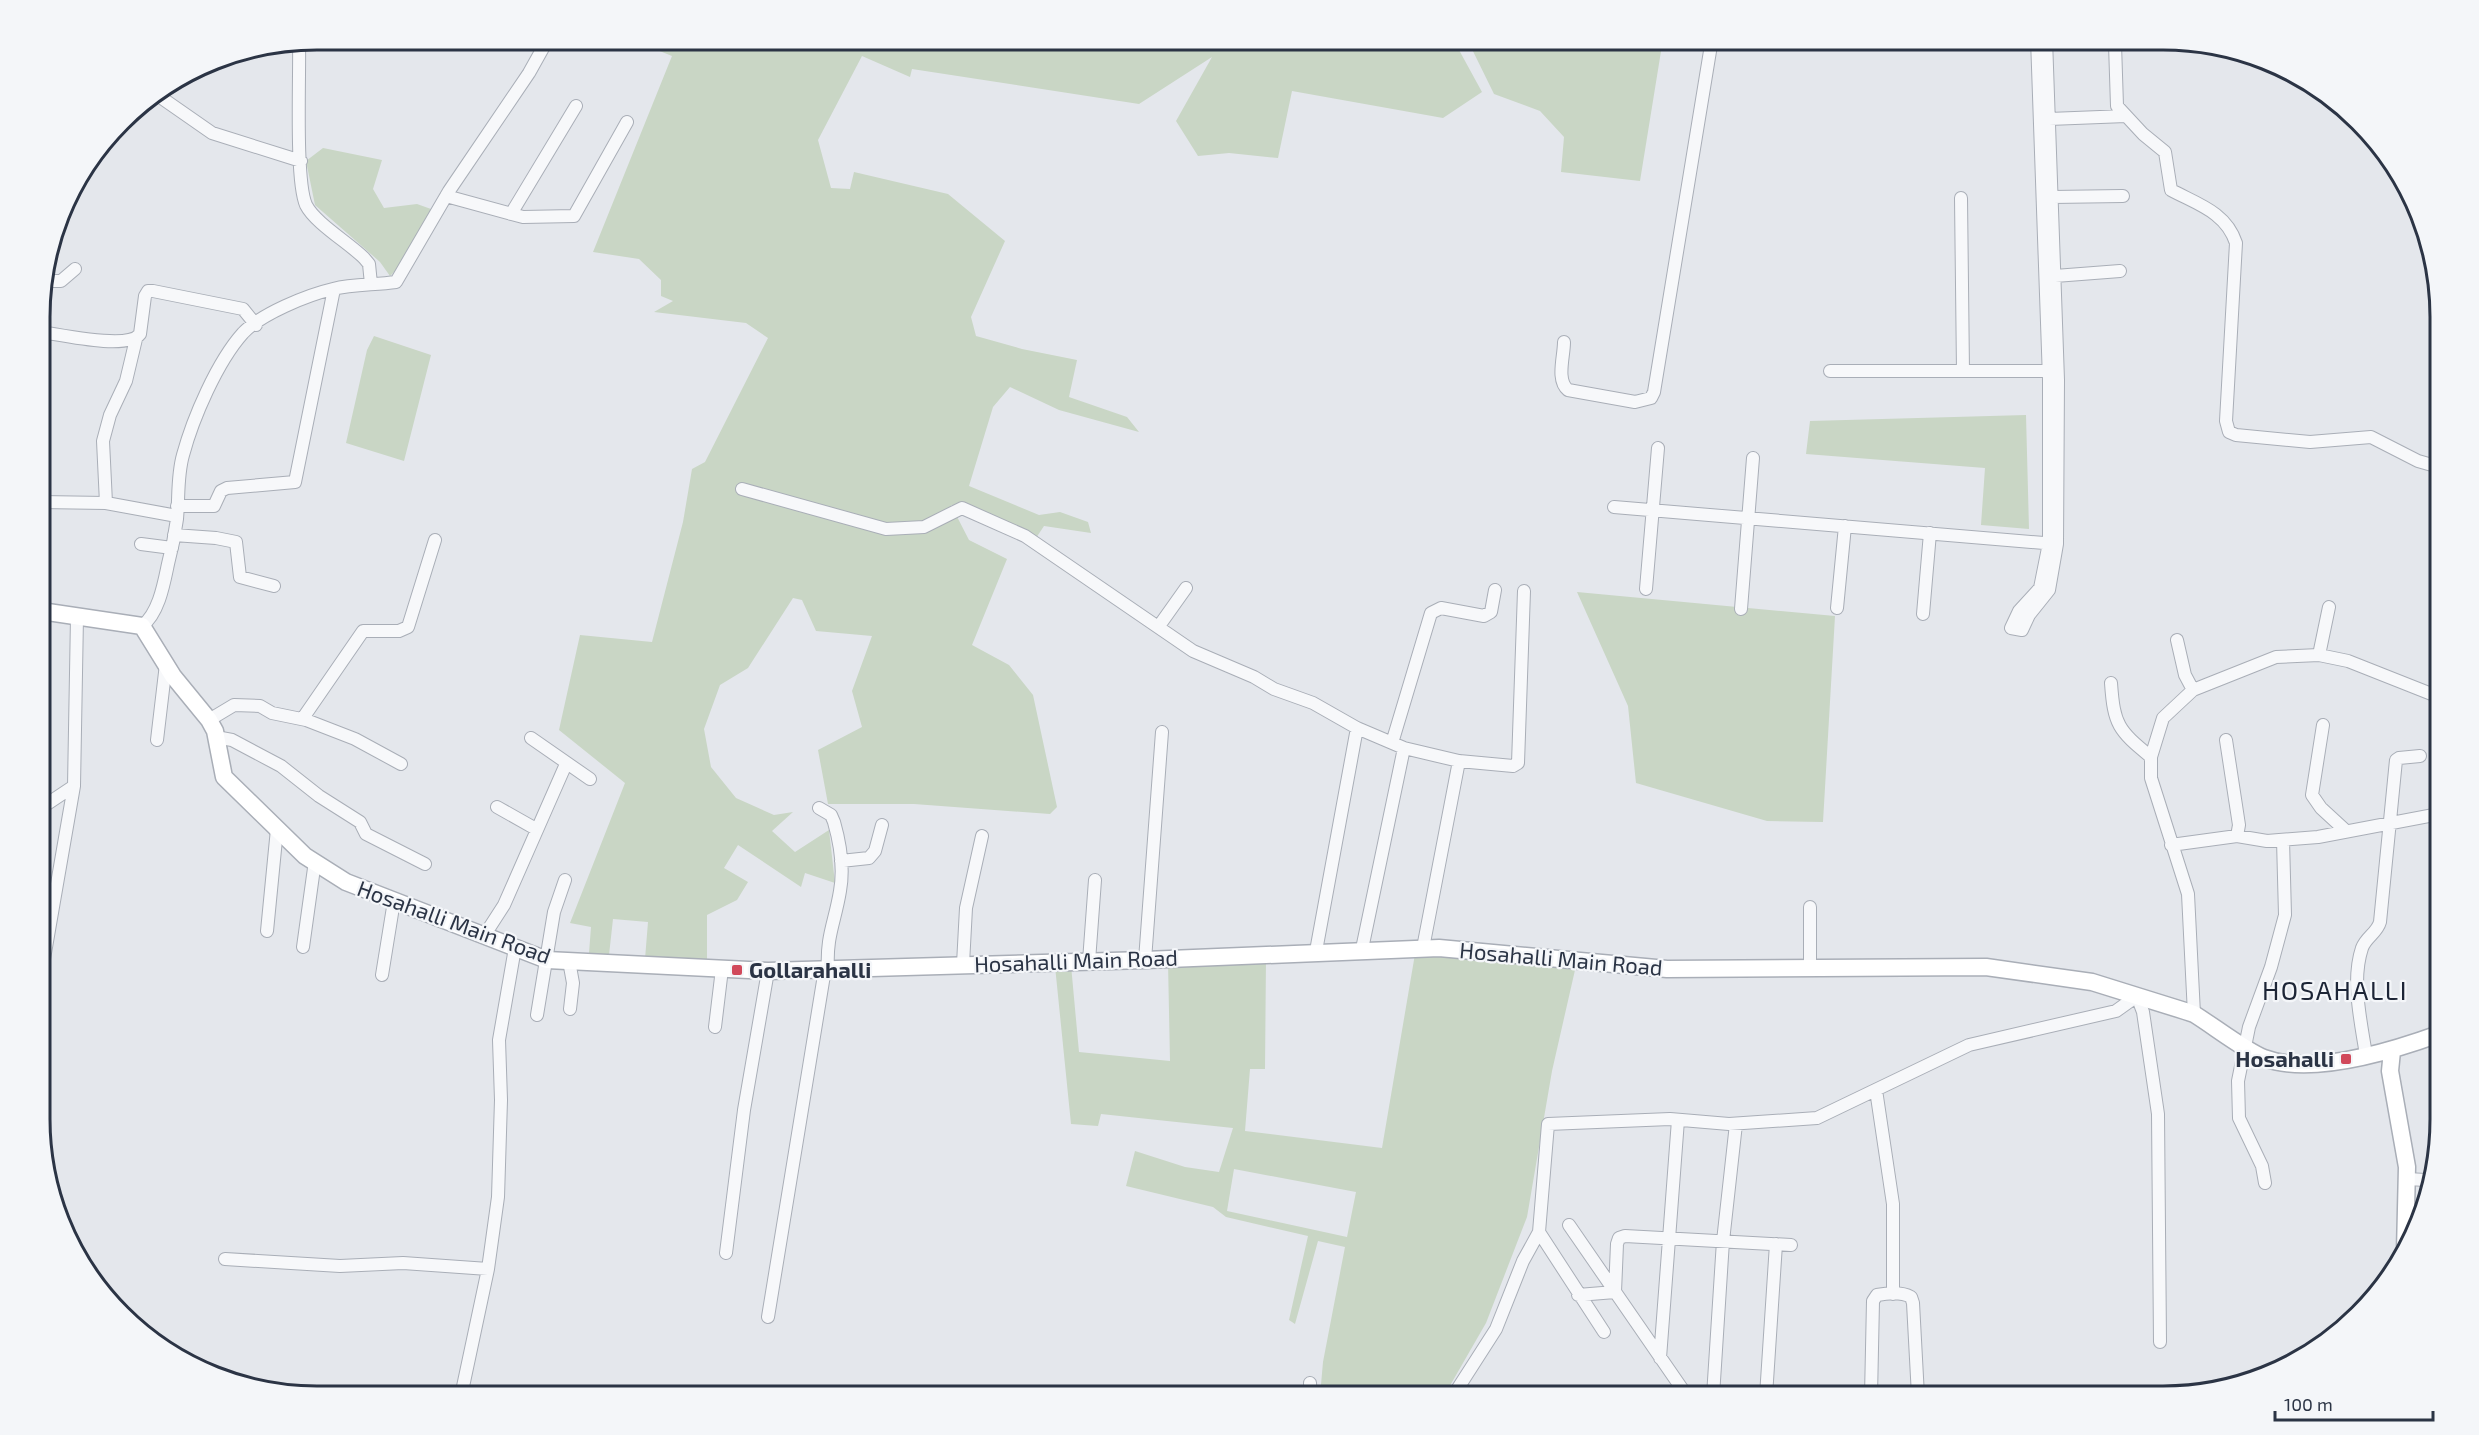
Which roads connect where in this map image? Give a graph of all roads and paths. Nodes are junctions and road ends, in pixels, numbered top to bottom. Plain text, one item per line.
1 (299, 50) edge
2 (542, 50) edge
3 (1710, 50) edge
4 (2037, 50) edge
5 (2046, 50) edge
6 (2115, 50) edge
7 (163, 99) edge
8 (576, 106) dead end
9 (2126, 116) junction
10 (2049, 119) junction
11 (627, 122) dead end
12 (301, 161) junction
13 (446, 196) junction
14 (2123, 196) dead end
15 (2052, 197) junction
16 (1960, 198) dead end
17 (511, 214) junction
18 (75, 269) dead end
19 (2120, 271) dead end
20 (2055, 276) junction
21 (52, 281) edge
22 (370, 284) junction
23 (334, 289) junction
24 (256, 325) junction
25 (50, 333) edge
26 (136, 339) junction
27 (1564, 342) dead end
28 (2048, 370) junction
29 (1830, 371) dead end
30 (1963, 371) junction
31 (1658, 448) dead end
32 (1753, 458) dead end
33 (2430, 464) edge
34 (742, 489) dead end
35 (50, 502) edge
36 (106, 503) junction
37 (1614, 507) dead end
38 (1653, 510) junction
39 (177, 511) junction
40 (1748, 518) junction
41 (1845, 526) junction
42 (1930, 533) junction
43 (435, 540) dead end
44 (173, 542) junction
45 (141, 544) dead end
46 (2053, 544) junction
47 (274, 586) dead end
48 (1185, 588) dead end
49 (1646, 589) dead end
50 (1495, 590) dead end
51 (1524, 591) dead end
52 (2329, 607) dead end
53 (1837, 608) dead end
54 (1741, 609) dead end
55 (50, 612) edge
56 (1923, 614) dead end
57 (77, 617) junction
58 (142, 626) junction
59 (1159, 626) junction
60 (2017, 629) dead end
61 (2177, 639) dead end
62 (2319, 654) junction
63 (166, 664) junction
64 (2111, 683) dead end
65 (2193, 690) junction
66 (2430, 693) edge
67 (303, 718) junction
68 (209, 720) junction
69 (2323, 725) dead end
70 (1357, 728) junction
71 (1162, 732) dead end
72 (216, 737) junction
73 (531, 738) dead end
74 (157, 740) dead end
75 (2226, 740) dead end
76 (1392, 743) junction
77 (1404, 748) junction
78 (2420, 756) dead end
79 (2151, 757) junction
80 (1459, 761) junction
81 (401, 764) dead end
82 (566, 764) junction
83 (590, 779) dead end
84 (74, 786) junction
85 (50, 802) edge
86 (497, 807) dead end
87 (819, 807) dead end
88 (2430, 816) edge
89 (2390, 824) junction
90 (882, 825) dead end
91 (277, 829) junction
92 (536, 830) junction
93 (2346, 831) junction
94 (982, 836) dead end
95 (2237, 836) junction
96 (2283, 840) junction
97 (2171, 845) junction
98 (315, 861) junction
99 (841, 861) junction
100 (425, 864) dead end
101 (565, 880) dead end
102 (1095, 880) dead end
103 (394, 901) junction
104 (1810, 907) dead end
105 (50, 924) edge
106 (267, 931) dead end
107 (484, 936) junction
108 (303, 947) dead end
109 (515, 948) junction
110 (1423, 948) junction
111 (1362, 949) junction
112 (1316, 951) junction
113 (547, 960) junction
114 (1144, 960) junction
115 (569, 961) junction
116 (1089, 961) junction
117 (963, 964) junction
118 (1810, 967) junction
119 (722, 969) junction
120 (827, 969) junction
121 (768, 971) junction
122 (382, 975) dead end
123 (2137, 996) junction
124 (570, 1009) dead end
125 (2194, 1014) junction
126 (537, 1015) dead end
127 (715, 1027) dead end
128 (2430, 1037) edge
129 (2244, 1045) junction
130 (2392, 1051) junction
131 (2366, 1055) junction
132 (1876, 1090) junction
133 (1678, 1120) junction
134 (1736, 1124) junction
135 (2407, 1179) junction
136 (2422, 1180) edge
137 (2265, 1183) dead end
138 (1569, 1225) dead end
139 (2406, 1228) edge
140 (1539, 1232) junction
141 (1670, 1238) junction
142 (1723, 1241) junction
143 (1776, 1244) junction
144 (1791, 1245) dead end
145 (726, 1253) dead end
146 (225, 1259) dead end
147 (488, 1269) junction
148 (1615, 1292) junction
149 (1893, 1294) junction
150 (1578, 1295) junction
151 (768, 1317) dead end
152 (1604, 1332) dead end
153 (2160, 1342) dead end
154 (1660, 1358) junction
155 (463, 1386) edge
156 (1459, 1386) edge
157 (1680, 1386) edge
158 (1714, 1386) edge
159 (1767, 1386) edge
160 (1871, 1386) edge
161 (1918, 1386) edge

1 - 12 street
2 - 13 street
3 - 27 street
4 - 28 street
5 - 10 street
6 - 9 street
7 - 12 street
8 - 17 street
9 - 10 street
9 - 33 street
10 - 15 street
11 - 17 street
12 - 22 street
13 - 17 street
13 - 22 street
14 - 15 street
15 - 20 street
16 - 30 street
18 - 21 street
19 - 20 street
20 - 46 street
22 - 23 street
23 - 24 street
23 - 39 street
24 - 26 street
24 - 39 street
25 - 26 street
26 - 36 street
28 - 30 street
28 - 46 street
29 - 30 street
31 - 38 street
32 - 40 street
34 - 59 street
35 - 36 street
36 - 39 street
37 - 38 street
38 - 40 street
38 - 49 street
39 - 44 street
40 - 41 street
40 - 54 street
41 - 42 street
41 - 53 street
42 - 46 street
42 - 56 street
43 - 67 street
44 - 45 street
44 - 47 street
44 - 58 street
46 - 60 street
48 - 59 street
50 - 76 street
51 - 80 street
52 - 62 street
55 - 57 street
57 - 58 street
57 - 84 street
58 - 63 street, Hosahalli Main Road
59 - 70 street
61 - 65 street
62 - 65 street
62 - 66 street
63 - 68 street, Hosahalli Main Road
63 - 74 street
64 - 79 street
65 - 79 street
67 - 68 street
67 - 81 street
68 - 72 street, Hosahalli Main Road
69 - 93 street
70 - 76 street
70 - 112 street
71 - 114 street
72 - 91 street, Hosahalli Main Road
72 - 100 street
73 - 82 street
75 - 95 street
76 - 77 street
77 - 80 street
77 - 111 street
78 - 89 street
79 - 97 street
80 - 110 street
82 - 83 street
82 - 92 street
84 - 85 street
84 - 105 street
86 - 92 street
87 - 99 street
88 - 89 street
89 - 93 street
89 - 131 street
90 - 99 street
91 - 98 street, Hosahalli Main Road
91 - 106 street
92 - 107 street
93 - 96 street
94 - 117 street
95 - 96 street
95 - 97 street
96 - 129 street
97 - 125 street
98 - 103 street, Hosahalli Main Road
98 - 108 street
99 - 120 street
101 - 113 street
102 - 116 street
103 - 107 street, Hosahalli Main Road
103 - 122 street
104 - 118 street
107 - 109 street, Hosahalli Main Road
109 - 113 street, Hosahalli Main Road
109 - 147 street
110 - 111 street, Hosahalli Main Road
110 - 118 street, Hosahalli Main Road
111 - 112 street, Hosahalli Main Road
112 - 114 street, Hosahalli Main Road
113 - 115 street, Hosahalli Main Road
113 - 126 street
114 - 116 street, Hosahalli Main Road
115 - 119 street, Hosahalli Main Road
115 - 124 street
116 - 117 street, Hosahalli Main Road
117 - 120 street, Hosahalli Main Road
118 - 123 street, Hosahalli Main Road
119 - 121 street, Hosahalli Main Road
119 - 127 street
120 - 121 street, Hosahalli Main Road
120 - 151 street
121 - 145 street
123 - 125 street, Hosahalli Main Road
123 - 132 street
123 - 153 street
125 - 129 street, Hosahalli Main Road
128 - 130 street, Hosahalli Main Road
129 - 131 street, Hosahalli Main Road
129 - 137 street
130 - 131 street, Hosahalli Main Road
130 - 135 street
132 - 134 street
132 - 149 street
133 - 134 street
133 - 140 street
133 - 141 street
134 - 142 street
135 - 136 street
135 - 139 street
138 - 148 street
140 - 150 street
140 - 156 street
141 - 142 street
141 - 148 street
141 - 154 street
142 - 143 street
142 - 158 street
143 - 144 street
143 - 159 street
146 - 147 street
147 - 155 street
148 - 150 street
148 - 154 street
149 - 160 street
149 - 161 street
150 - 152 street
154 - 157 street

